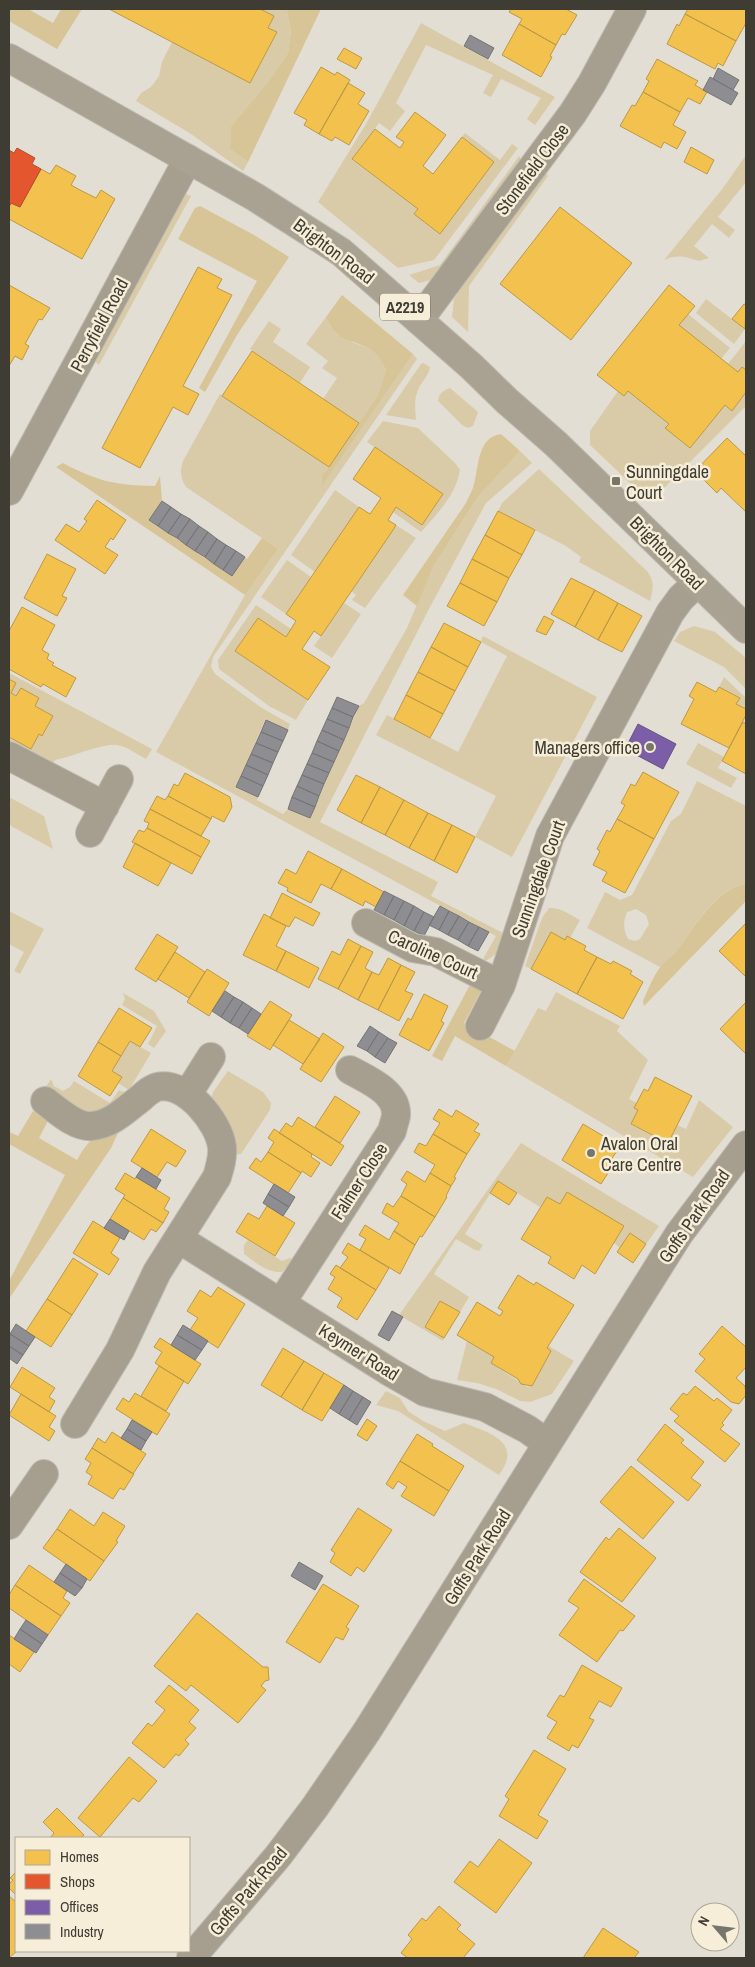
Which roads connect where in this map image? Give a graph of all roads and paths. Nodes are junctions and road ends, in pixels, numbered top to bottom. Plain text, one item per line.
1 (632, 9) edge
2 (9, 58) edge
3 (188, 159) junction
4 (419, 320) junction
5 (9, 491) edge
6 (697, 583) junction
7 (746, 629) edge
8 (9, 756) edge
9 (119, 779) dead end
10 (104, 806) junction
11 (90, 833) dead end
12 (366, 923) dead end
13 (501, 985) junction
14 (480, 1026) dead end
15 (211, 1057) dead end
16 (350, 1070) dead end
17 (187, 1095) junction
18 (45, 1101) dead end
19 (746, 1145) edge
20 (179, 1240) junction
21 (281, 1303) junction
22 (75, 1424) dead end
23 (547, 1443) junction
24 (44, 1474) dead end
25 (9, 1524) edge
26 (191, 1958) edge

1 - 4 street, Stonefield Close
2 - 3 main road, Brighton Road / A2219
3 - 4 main road, Brighton Road / A2219
3 - 5 street, Perryfield Road
4 - 6 main road, Brighton Road / A2219
6 - 7 main road, Brighton Road / A2219
6 - 13 street, Sunningdale Court
8 - 10 street
9 - 10 street
10 - 11 street
12 - 13 street, Caroline Court
13 - 14 street, Sunningdale Court
15 - 17 street
16 - 21 street, Falmer Close
17 - 18 street
17 - 20 street
19 - 23 street, Goffs Park Road
20 - 21 street, Keymer Road
20 - 22 street
21 - 23 street, Keymer Road
23 - 26 street, Goffs Park Road
24 - 25 street

